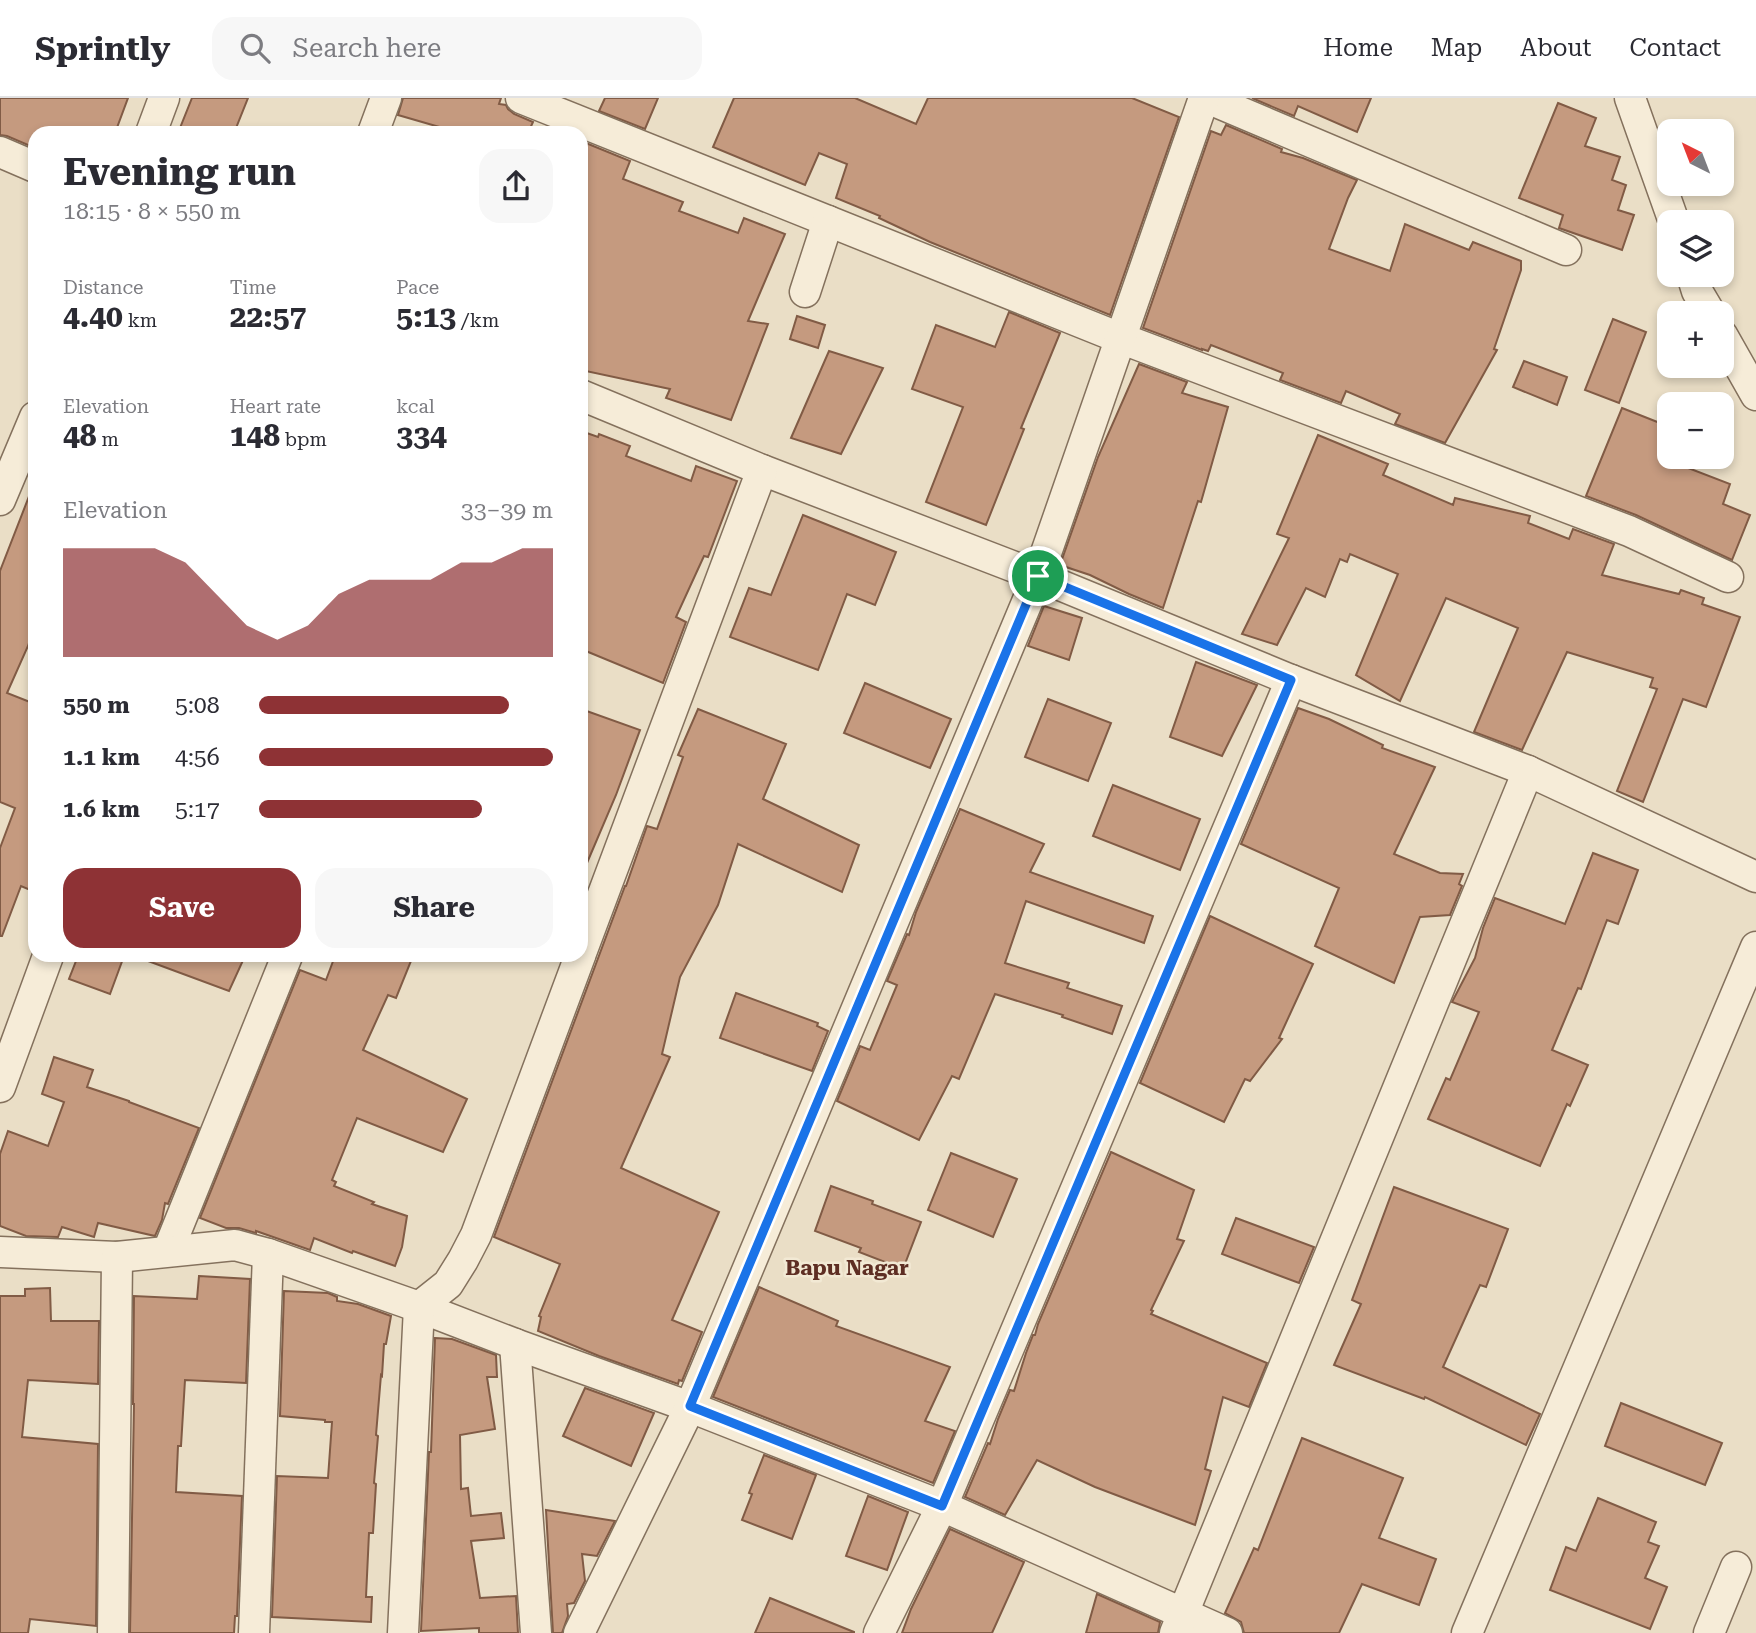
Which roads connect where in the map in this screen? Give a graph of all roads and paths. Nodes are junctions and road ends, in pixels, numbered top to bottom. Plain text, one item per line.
1 (164, 98) edge
2 (386, 98) edge
3 (521, 98) edge
4 (1206, 98) edge
5 (1630, 98) edge
6 (154, 126) edge
7 (376, 126) edge
8 (0, 152) edge
9 (28, 164) edge
10 (1670, 210) edge
11 (828, 221) junction
12 (1566, 250) dead end
13 (805, 292) dead end
14 (1121, 338) junction
15 (1734, 356) edge
16 (1756, 395) edge
17 (588, 398) edge
18 (28, 434) edge
19 (762, 470) junction
20 (0, 500) edge
21 (1038, 576) junction
22 (1728, 577) dead end
23 (1291, 680) junction
24 (1528, 771) junction
25 (1756, 877) edge
26 (588, 935) edge
27 (1756, 947) edge
28 (46, 962) edge
29 (285, 962) edge
30 (578, 962) edge
31 (0, 1087) edge
32 (168, 1251) junction
33 (0, 1252) edge
34 (268, 1254) junction
35 (117, 1256) junction
36 (419, 1307) junction
37 (514, 1344) junction
38 (690, 1406) junction
39 (942, 1506) junction
40 (1736, 1567) dead end
41 (1179, 1623) edge
42 (113, 1633) edge
43 (254, 1633) edge
44 (403, 1633) edge
45 (536, 1633) edge
46 (579, 1633) edge
47 (879, 1633) edge
48 (1227, 1633) edge
49 (1467, 1633) edge
50 (1709, 1633) edge

1 - 6 street
2 - 7 street
3 - 11 street
4 - 12 street
4 - 14 street
5 - 10 street
8 - 9 street
11 - 13 street
11 - 14 street
14 - 21 street
14 - 22 street
15 - 16 street
17 - 19 street
18 - 20 street
19 - 21 street
19 - 26 street
21 - 23 street
21 - 38 street
23 - 24 street
23 - 39 street
24 - 25 street
24 - 41 street
27 - 49 street
28 - 31 street
29 - 32 street
30 - 36 street
32 - 34 street
32 - 35 street
33 - 35 street
34 - 36 street
34 - 43 street
35 - 42 street
36 - 37 street
36 - 44 street
37 - 38 street
37 - 45 street
38 - 39 street
38 - 46 street
39 - 41 street
39 - 47 street
40 - 50 street
41 - 48 street

